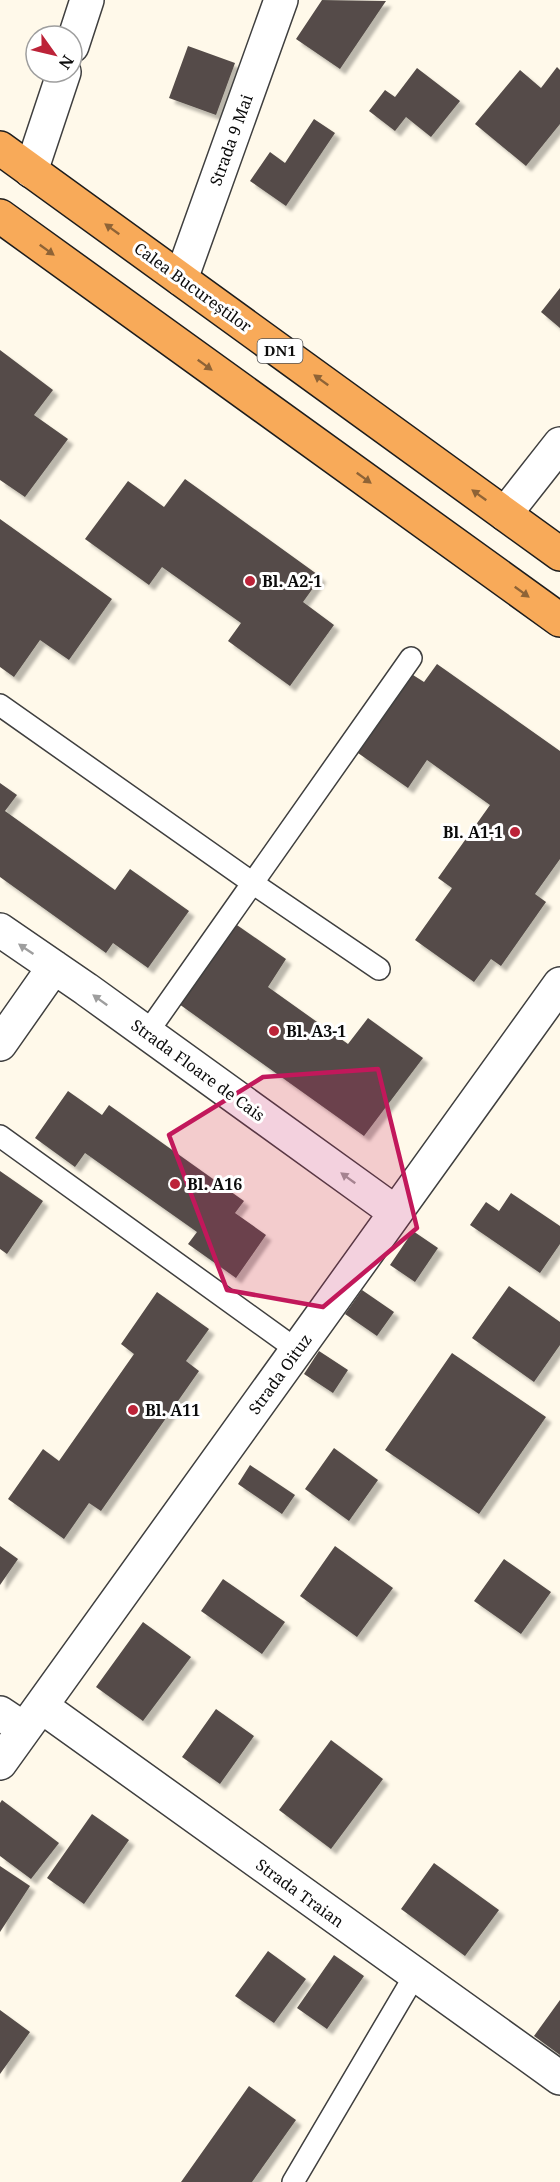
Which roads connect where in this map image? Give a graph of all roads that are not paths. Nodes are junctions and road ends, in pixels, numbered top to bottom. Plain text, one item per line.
1 (87, 0) edge
2 (281, 0) edge
3 (79, 24) edge
4 (60, 84) edge
5 (0, 148) edge
6 (31, 171) junction
7 (0, 216) edge
8 (181, 279) junction
9 (560, 444) edge
10 (505, 514) junction
11 (560, 554) edge
12 (560, 620) edge
13 (411, 658) dead end
14 (0, 705) edge
15 (254, 884) junction
16 (0, 930) edge
17 (54, 967) junction
18 (379, 969) dead end
19 (560, 984) edge
20 (147, 1033) junction
21 (0, 1044) edge
22 (0, 1136) edge
23 (395, 1212) junction
24 (297, 1350) junction
25 (22, 1716) edge
26 (0, 1763) edge
27 (415, 1975) junction
28 (560, 2078) edge
29 (293, 2182) edge

1 - 3 street
2 - 8 street, Strada 9 Mai
4 - 6 street
5 - 6 highway, Calea Bucureștilor / DN1
8 -> 6 highway, Calea Bucureștilor / DN1
7 -> 12 highway
10 -> 8 highway, Calea Bucureștilor / DN1
9 - 10 street
10 - 11 highway, Calea Bucureștilor / DN1
13 - 15 lane
14 - 15 lane
15 - 18 lane
15 - 20 lane
17 -> 16 street, Strada Floare de Cais
20 -> 17 street, Strada Floare de Cais
17 - 21 street
19 - 23 street, Strada Oituz
23 -> 20 street, Strada Floare de Cais
22 - 24 lane
23 - 24 street, Strada Oituz
24 - 25 street, Strada Oituz
25 - 26 street, Strada Oituz
25 - 27 street, Strada Traian
27 - 28 street, Strada Traian
27 - 29 lane

